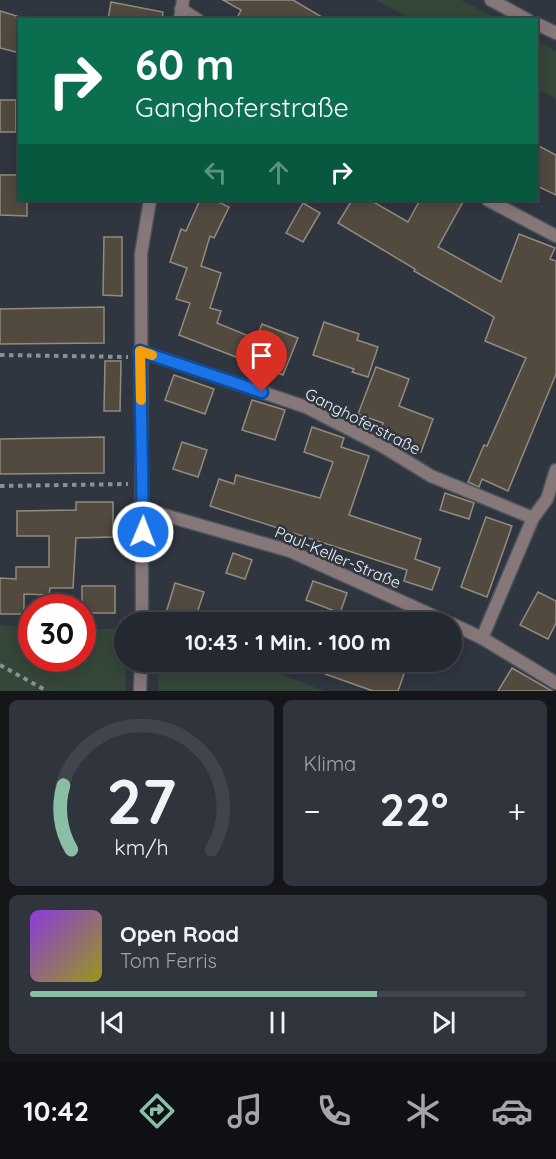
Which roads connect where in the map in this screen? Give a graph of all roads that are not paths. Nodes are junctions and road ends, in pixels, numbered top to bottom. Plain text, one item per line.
1 (491, 0) edge
2 (181, 9) edge
3 (195, 18) edge
4 (524, 18) edge
5 (538, 24) edge
6 (556, 33) edge
7 (150, 201) edge
8 (490, 201) edge
9 (556, 236) edge
10 (140, 354) junction
11 (556, 470) edge
12 (143, 509) junction
13 (533, 518) junction
14 (141, 612) edge
15 (425, 612) edge
16 (462, 629) edge
17 (482, 638) junction
18 (141, 672) edge
19 (556, 683) edge
20 (140, 691) edge

1 - 4 street
2 - 3 street
5 - 6 street
7 - 10 street
8 - 9 street
10 - 12 street
10 - 13 street, Ganghoferstraße
11 - 13 street
12 - 14 street
12 - 15 street, Paul-Keller-Straße
13 - 17 street
16 - 17 street, Paul-Keller-Straße
17 - 19 street, Paul-Keller-Straße
18 - 20 street

